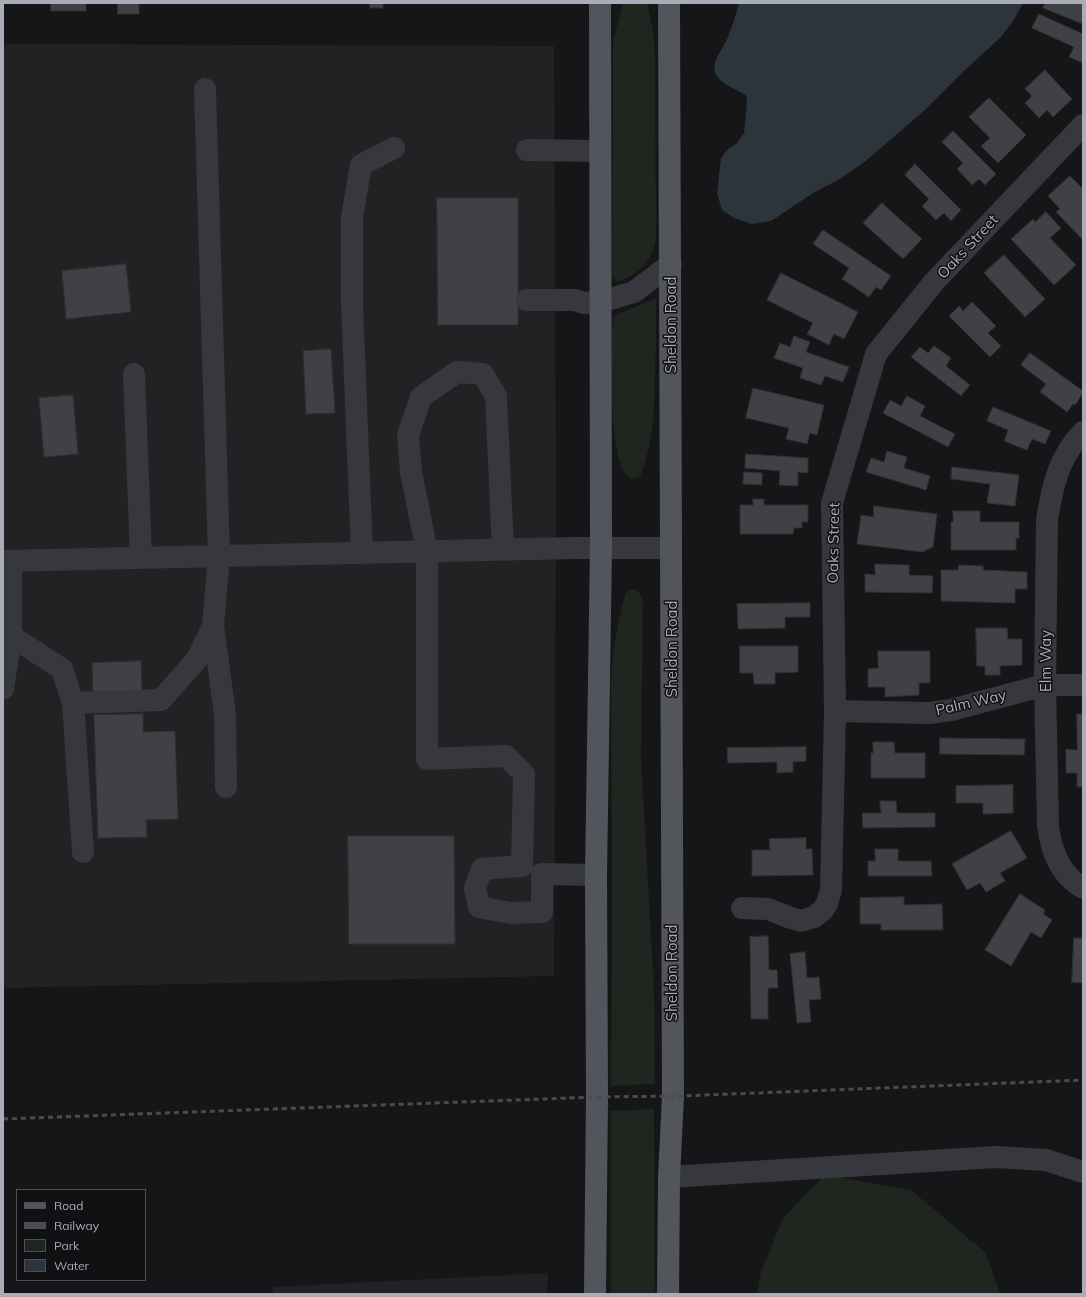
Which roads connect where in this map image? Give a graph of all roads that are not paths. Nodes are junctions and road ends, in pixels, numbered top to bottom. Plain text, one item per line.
1 (600, 3) edge
2 (669, 3) edge
3 (205, 89) dead end
4 (1083, 125) edge
5 (394, 148) dead end
6 (527, 150) dead end
7 (600, 151) junction
8 (670, 264) junction
9 (527, 300) dead end
10 (600, 302) junction
11 (134, 374) dead end
12 (1083, 432) edge
13 (601, 548) junction
14 (671, 548) junction
15 (503, 550) junction
16 (427, 552) junction
17 (362, 553) junction
18 (219, 556) junction
19 (141, 558) junction
20 (7, 561) edge
21 (213, 626) junction
22 (11, 636) junction
23 (1083, 684) edge
24 (1045, 686) junction
25 (3, 690) edge
26 (73, 703) junction
27 (835, 711) junction
28 (226, 787) dead end
29 (83, 852) dead end
30 (522, 866) junction
31 (542, 874) junction
32 (596, 874) junction
33 (1083, 888) edge
34 (742, 908) dead end
35 (1083, 1172) edge
36 (669, 1177) junction
37 (595, 1294) edge
38 (668, 1294) edge

1 - 7 main road
2 - 8 main road, Sheldon Road
3 - 18 street
4 - 27 street, Oaks Street
5 - 17 street
6 - 7 street
7 - 10 main road
8 - 10 street
8 - 14 main road, Sheldon Road
9 - 10 street
10 - 13 main road
11 - 19 street
12 - 24 street, Elm Way
13 - 14 street
13 - 15 street
13 - 32 main road
14 - 36 main road, Sheldon Road
15 - 16 street
15 - 16 street
16 - 17 street
16 - 30 street
17 - 18 street
18 - 19 street
18 - 21 street
19 - 20 street
20 - 22 street
21 - 26 street
21 - 28 street
22 - 25 street
22 - 26 street
23 - 24 street, Palm Way
24 - 27 street, Palm Way
24 - 33 street, Elm Way
26 - 29 street
27 - 34 street, Oaks Street
30 - 31 street
30 - 31 street
31 - 32 street
32 - 37 main road
35 - 36 street
36 - 38 main road, Sheldon Road

